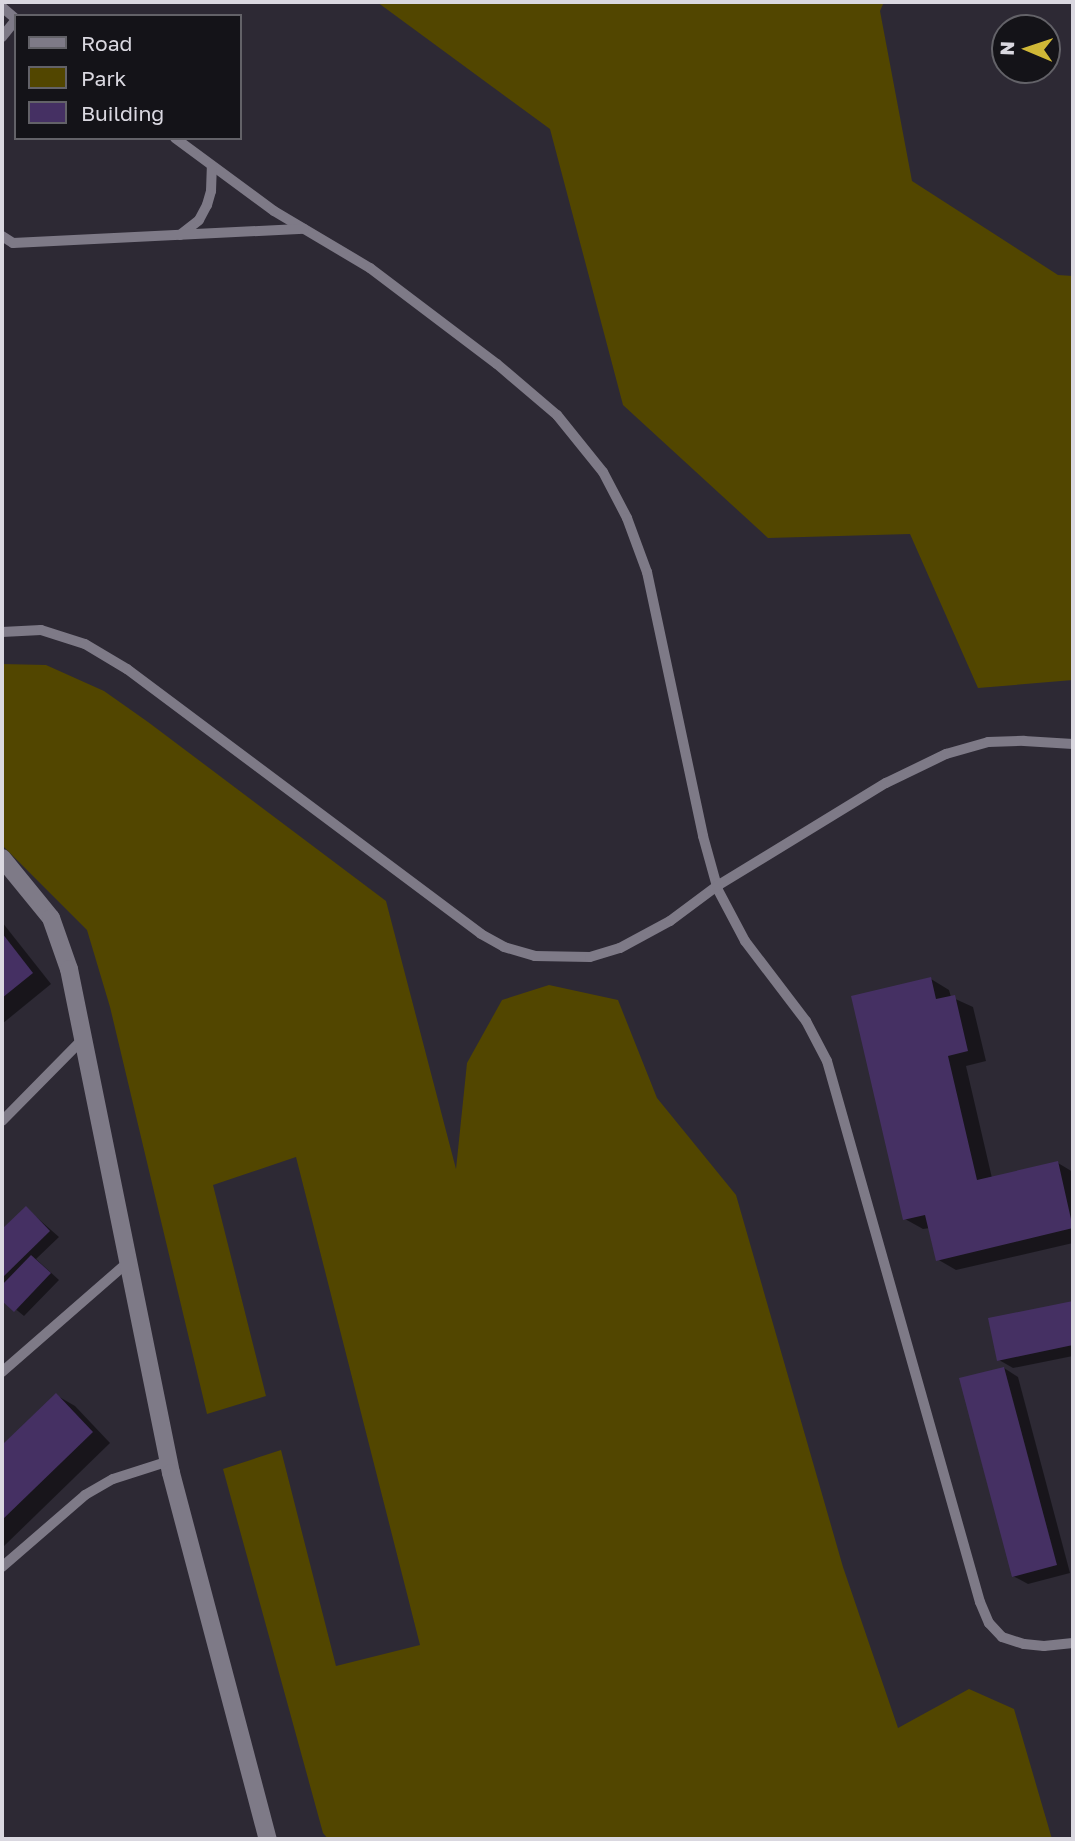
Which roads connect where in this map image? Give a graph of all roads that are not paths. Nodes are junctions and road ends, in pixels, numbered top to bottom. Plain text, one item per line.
1 (14, 22) edge
2 (2, 37) edge
3 (178, 140) edge
4 (212, 166) junction
5 (304, 229) junction
6 (180, 235) junction
7 (2, 236) edge
8 (2, 632) edge
9 (1073, 744) edge
10 (2, 858) edge
11 (717, 886) junction
12 (83, 1039) junction
13 (2, 1121) edge
14 (128, 1262) junction
15 (2, 1372) edge
16 (169, 1461) junction
17 (2, 1567) edge
18 (1073, 1643) edge
19 (268, 1839) edge

1 - 2 lane
3 - 4 lane
4 - 5 lane
4 - 6 lane
5 - 6 lane
5 - 11 lane
6 - 7 lane
8 - 11 lane
9 - 11 lane
10 - 12 street
11 - 18 lane
12 - 13 lane
12 - 14 street
14 - 15 lane
14 - 16 street
16 - 17 lane
16 - 19 street

